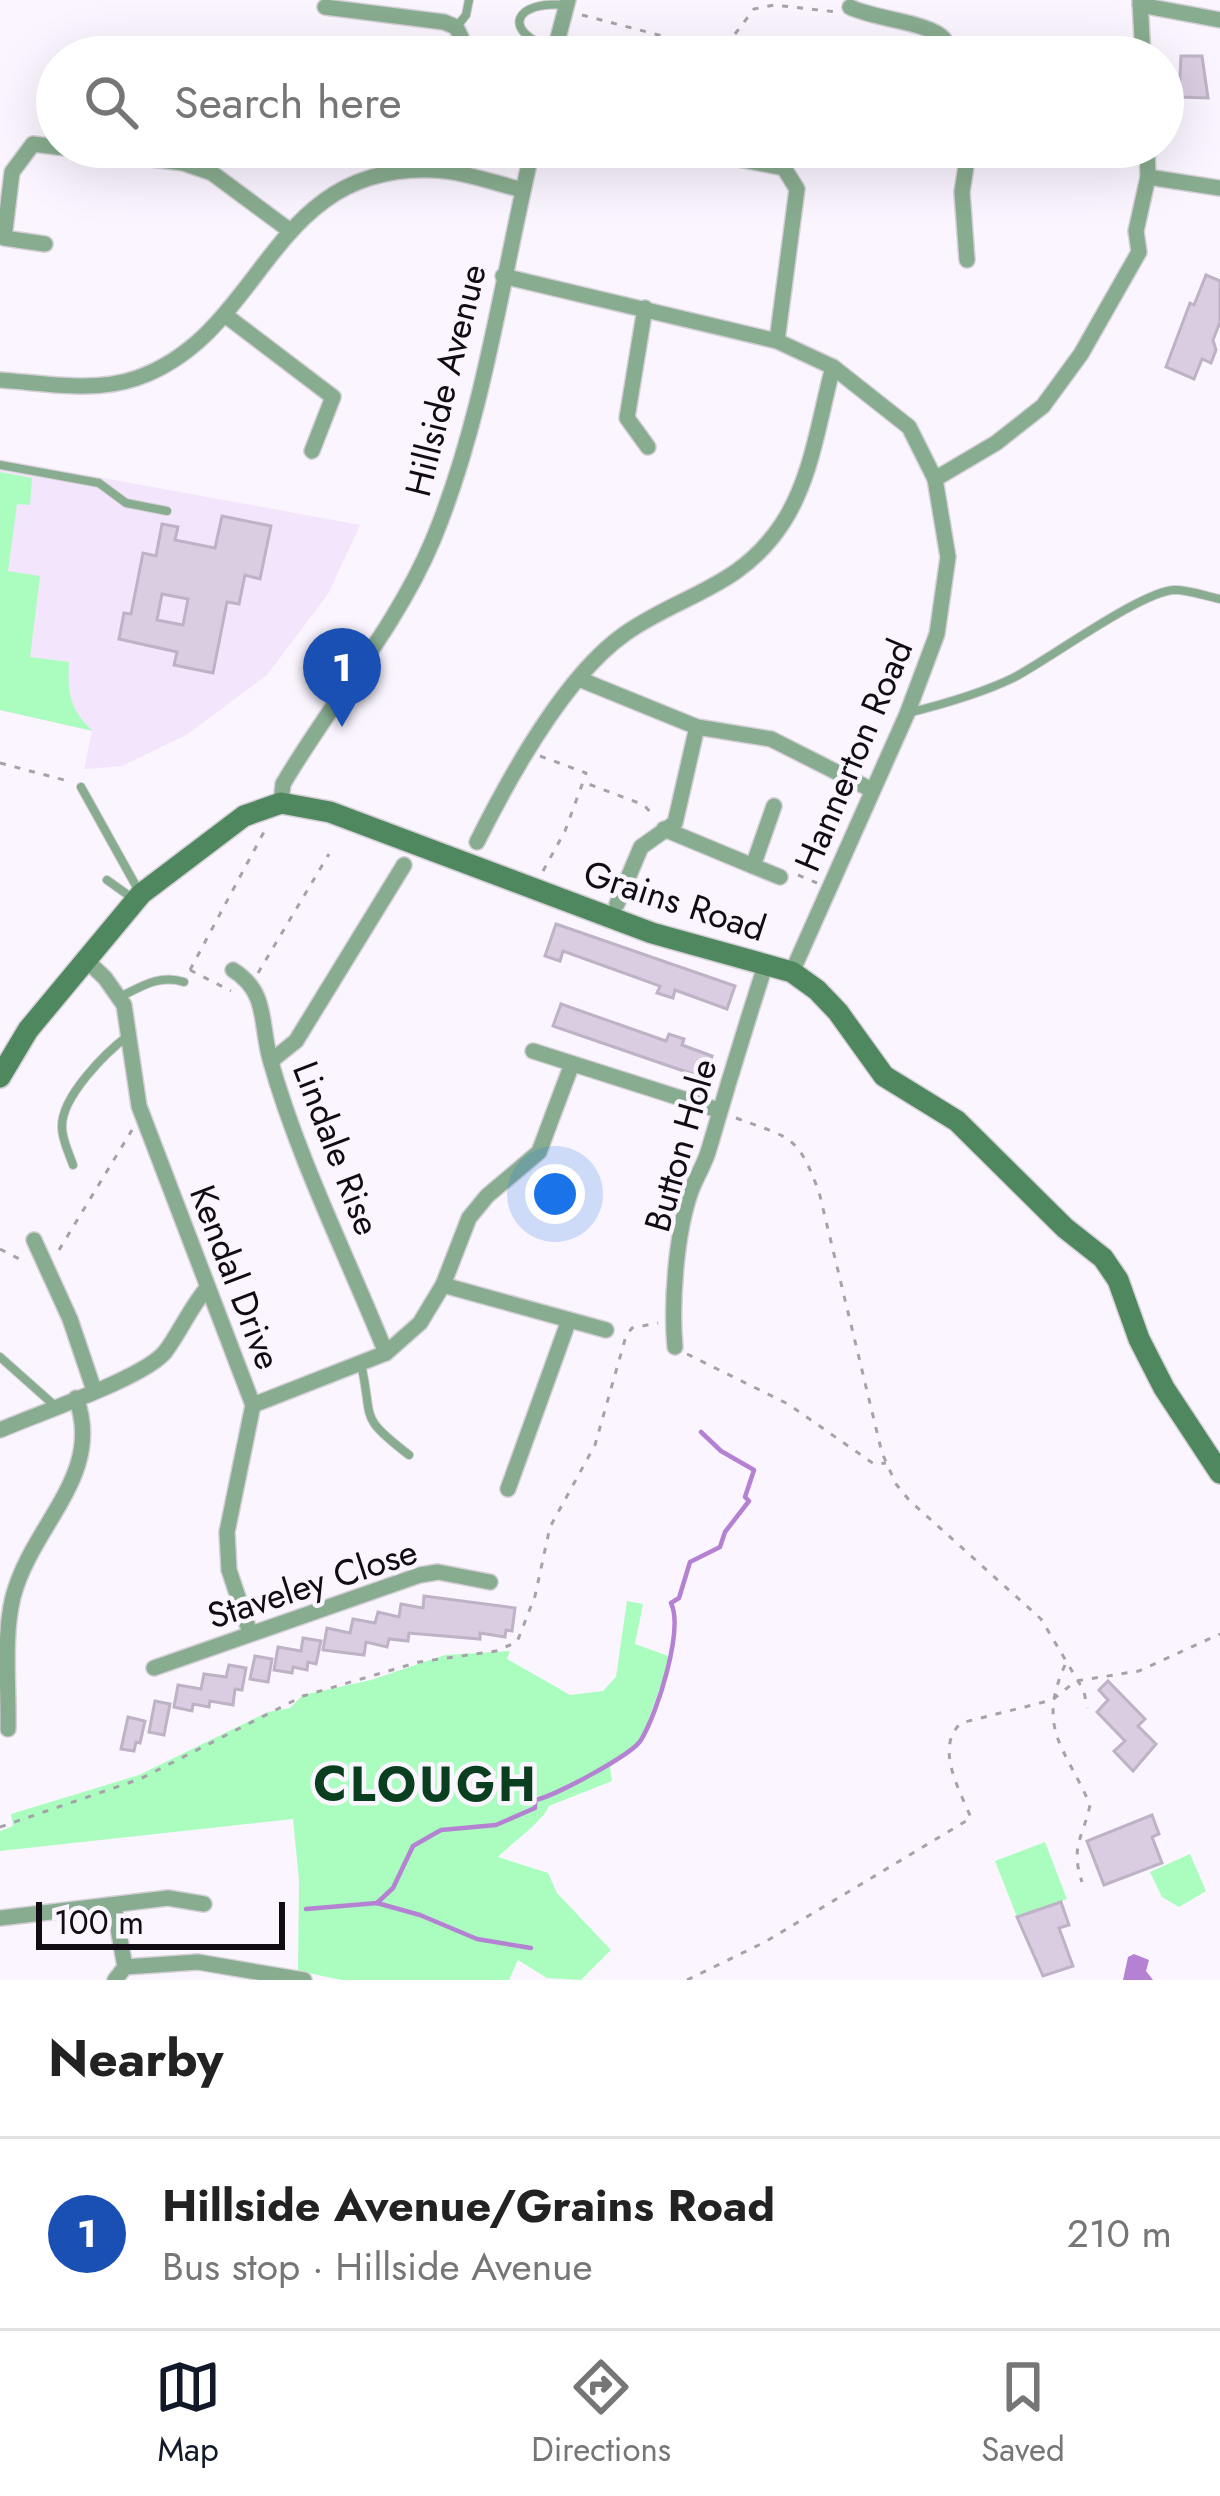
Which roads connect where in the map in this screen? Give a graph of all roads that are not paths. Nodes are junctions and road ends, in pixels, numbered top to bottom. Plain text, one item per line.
1 (469, 0) edge
2 (1140, 2) edge
3 (567, 3) edge
4 (325, 7) dead end
5 (850, 7) road end
6 (350, 10) junction
7 (1220, 20) edge
8 (456, 27) junction
9 (348, 29) dead end
10 (460, 36) edge
11 (525, 36) edge
12 (558, 36) edge
13 (940, 36) edge
14 (1142, 36) edge
15 (36, 144) edge
16 (198, 168) edge
17 (528, 168) edge
18 (784, 168) edge
19 (966, 168) edge
20 (1148, 168) edge
21 (437, 170) joint
22 (1148, 177) junction
23 (1220, 188) edge
24 (523, 190) junction
25 (289, 230) junction
26 (45, 244) dead end
27 (968, 260) dead end
28 (503, 276) junction
29 (644, 308) junction
30 (225, 315) junction
31 (777, 341) junction
32 (833, 367) junction
33 (0, 380) edge
34 (648, 447) dead end
35 (312, 452) dead end
36 (0, 465) edge
37 (934, 479) junction
38 (167, 511) dead end
39 (1220, 598) edge
40 (579, 679) junction
41 (907, 714) junction
42 (697, 727) junction
43 (81, 787) road end
44 (872, 790) junction
45 (274, 805) junction
46 (774, 806) dead end
47 (664, 829) junction
48 (477, 842) dead end
49 (404, 866) dead end
50 (753, 866) junction
51 (780, 877) road end
52 (107, 880) dead end
53 (138, 897) junction
54 (617, 904) dead end
55 (84, 958) junction
56 (766, 963) junction
57 (233, 970) dead end
58 (792, 972) junction
59 (184, 982) road end
60 (119, 998) junction
61 (130, 1034) junction
62 (533, 1051) dead end
63 (271, 1061) junction
64 (572, 1064) junction
65 (0, 1077) edge
66 (718, 1110) junction
67 (73, 1165) dead end
68 (34, 1240) dead end
69 (443, 1285) junction
70 (207, 1288) junction
71 (569, 1320) junction
72 (606, 1330) dead end
73 (675, 1347) road end
74 (386, 1353) junction
75 (0, 1358) edge
76 (360, 1363) junction
77 (94, 1390) junction
78 (76, 1399) junction
79 (253, 1405) junction
80 (55, 1406) junction
81 (0, 1430) edge
82 (409, 1455) dead end
83 (1220, 1473) edge
84 (508, 1489) dead end
85 (490, 1582) dead end
86 (250, 1633) junction
87 (154, 1668) dead end
88 (8, 1729) dead end
89 (204, 1904) dead end
90 (114, 1906) junction
91 (0, 1918) edge
92 (120, 1974) edge
93 (304, 1980) edge

1 - 8 lane
2 - 7 street
2 - 14 street
3 - 11 lane
3 - 12 street
4 - 6 street
5 - 13 street
6 - 8 street
6 - 9 street
8 - 10 street
15 - 26 street
16 - 25 street
17 - 24 street, Hillside Avenue
18 - 31 street
19 - 27 street
20 - 22 street
21 - 24 street
21 - 25 street
22 - 23 street
22 - 37 street
24 - 28 street, Hillside Avenue
25 - 30 street
28 - 29 street, Hannerton Road
28 - 45 street, Hillside Avenue
29 - 31 street, Hannerton Road
29 - 34 street
30 - 33 street
30 - 35 street
31 - 32 street, Hannerton Road
32 - 37 street, Hannerton Road
32 - 40 street
36 - 38 lane
37 - 41 street, Hannerton Road
39 - 41 lane
40 - 42 street
40 - 48 street
41 - 44 street, Hannerton Road
42 - 44 street
42 - 47 street
43 - 53 lane
44 - 58 street, Hannerton Road
45 - 53 street
45 - 56 street, Grains Road
46 - 50 street
47 - 50 street
47 - 54 street
49 - 63 street
50 - 51 street
52 - 53 lane
53 - 55 street
55 - 60 street, Kendal Drive
55 - 65 street
56 - 58 street, Grains Road
56 - 66 street, Button Hole
57 - 63 street, Lindale Rise
58 - 83 street, Grains Road
59 - 60 lane
60 - 61 street, Kendal Drive
61 - 67 lane
61 - 70 street, Kendal Drive
62 - 64 street
63 - 74 street, Lindale Rise
64 - 66 street
64 - 69 street
66 - 73 street, Button Hole
68 - 77 street
69 - 71 street
69 - 74 street
70 - 77 street
70 - 79 street, Kendal Drive
71 - 72 street
71 - 84 street
74 - 76 street
75 - 80 lane
76 - 79 street
76 - 82 lane
77 - 78 street
78 - 80 street
78 - 88 street
79 - 86 street, Kendal Drive
80 - 81 street
85 - 86 street, Staveley Close
86 - 87 street, Staveley Close
89 - 90 street
90 - 91 street
90 - 92 street
92 - 93 street

